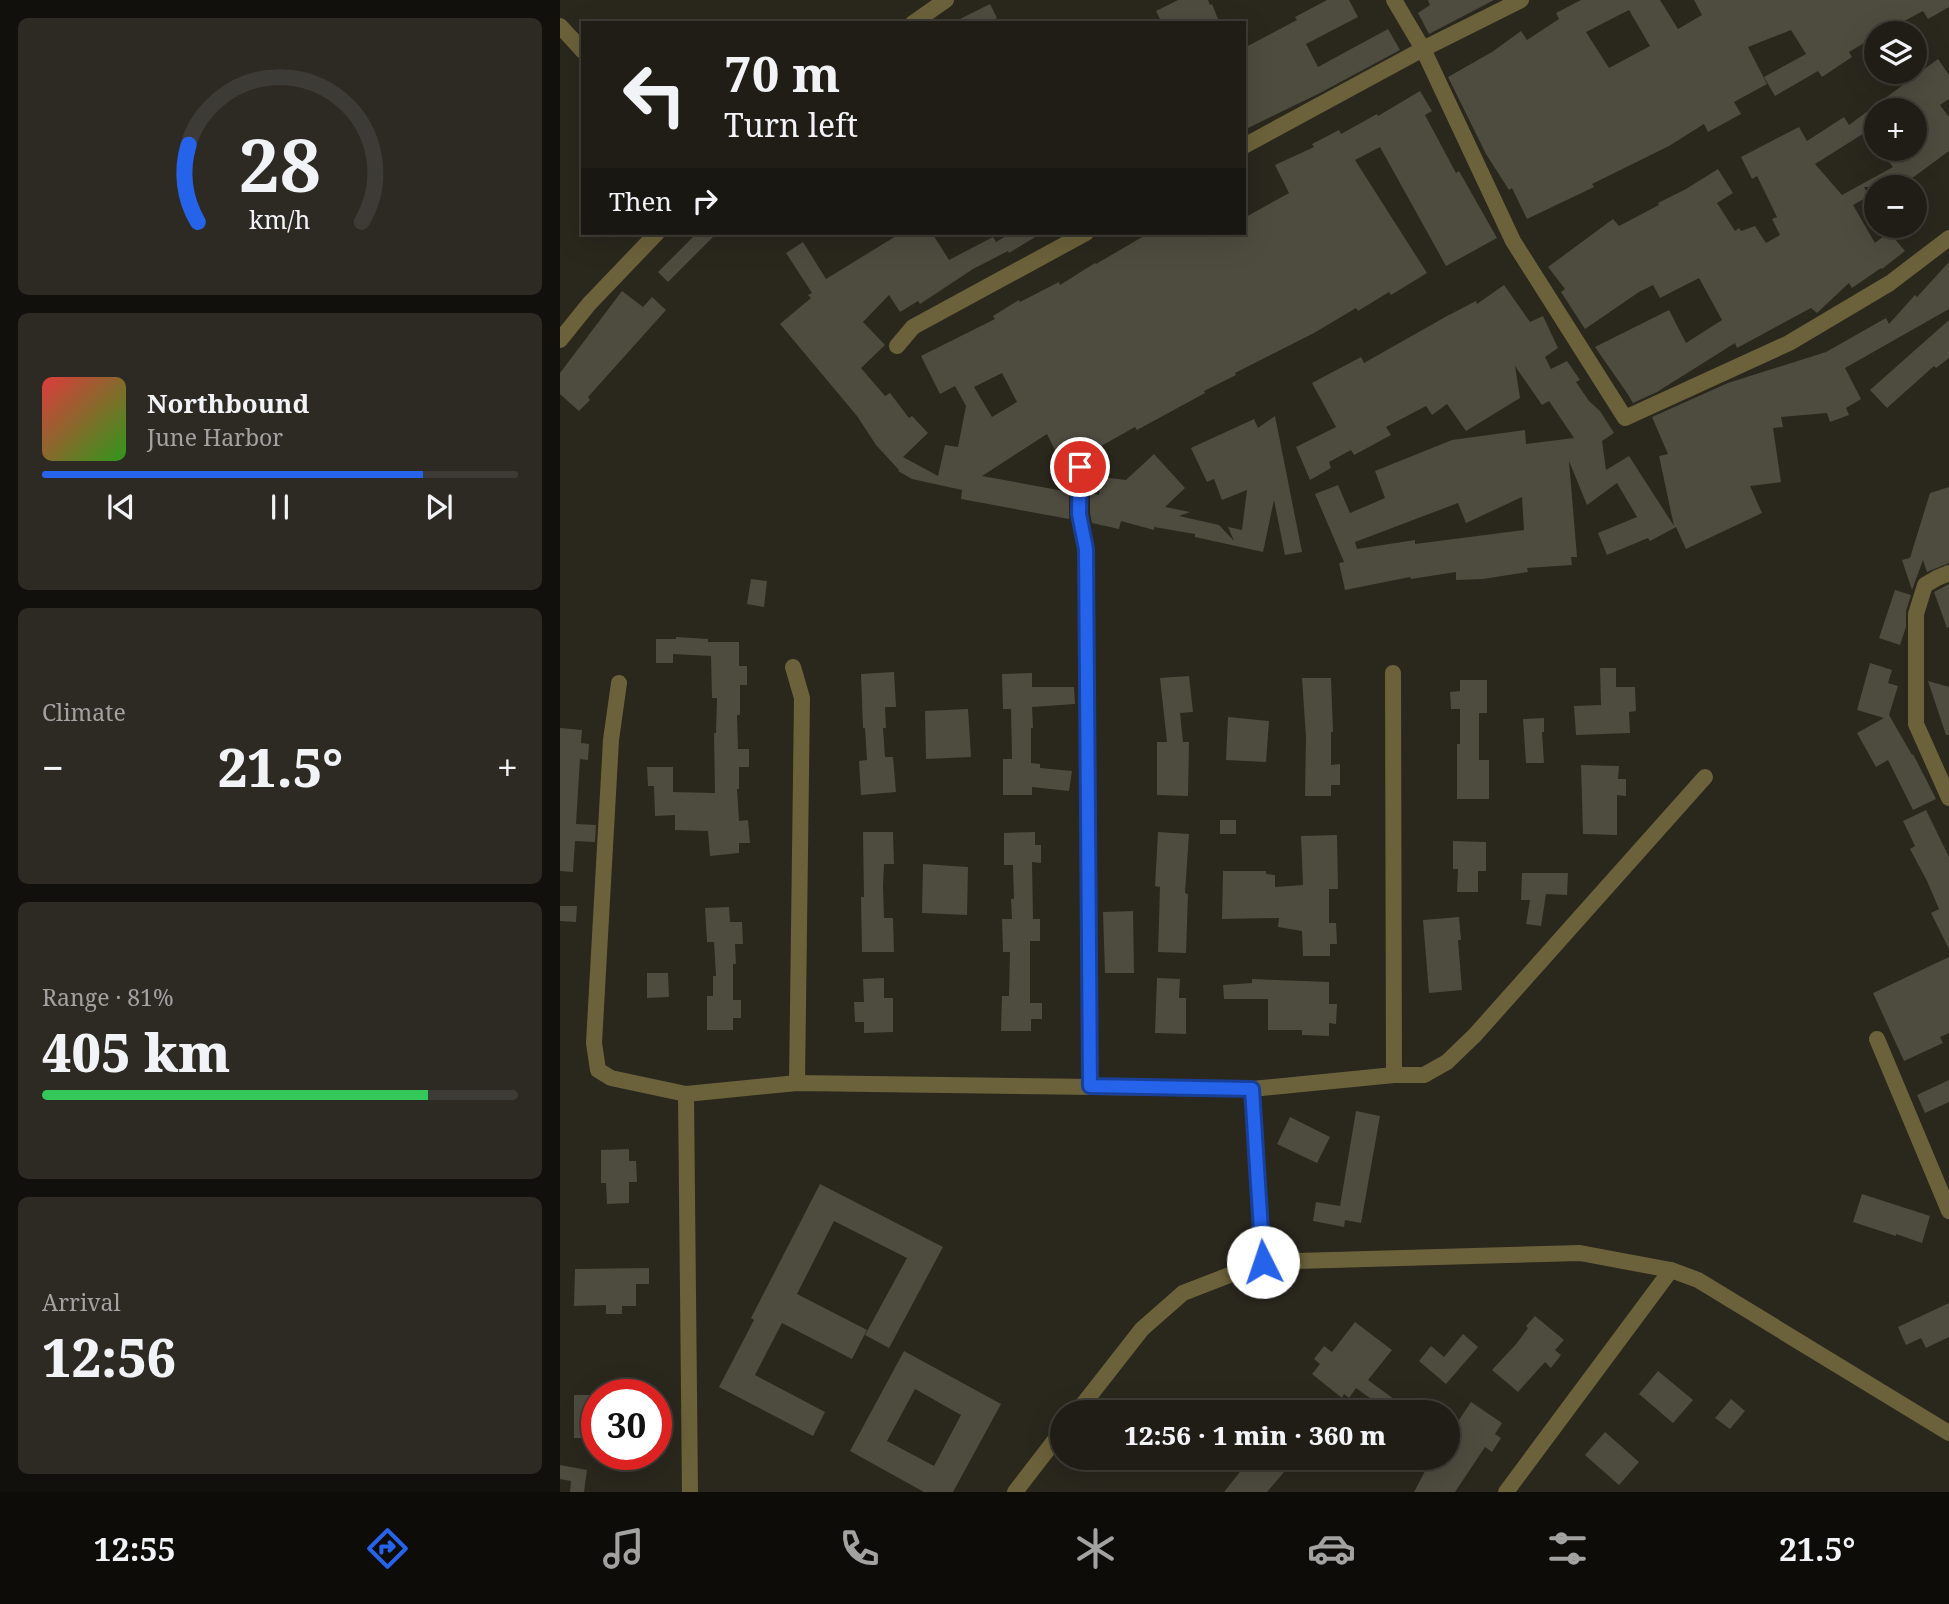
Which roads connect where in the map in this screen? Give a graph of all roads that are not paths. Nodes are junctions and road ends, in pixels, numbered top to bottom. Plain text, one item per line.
1 (946, 0) edge
2 (1394, 0) edge
3 (1521, 0) edge
4 (916, 21) edge
5 (560, 26) edge
6 (581, 49) edge
7 (1423, 49) junction
8 (1246, 145) edge
9 (655, 235) edge
10 (1082, 235) edge
11 (1949, 238) edge
12 (560, 340) edge
13 (897, 346) dead end
14 (1080, 467) dead end
15 (1949, 573) edge
16 (793, 667) dead end
17 (1393, 673) dead end
18 (620, 683) dead end
19 (1705, 777) dead end
20 (1949, 798) edge
21 (1877, 1040) dead end
22 (1394, 1075) junction
23 (797, 1083) junction
24 (1090, 1086) junction
25 (1252, 1089) junction
26 (686, 1094) junction
27 (1949, 1211) edge
28 (1263, 1262) junction
29 (1671, 1270) junction
30 (1086, 1400) edge
31 (1949, 1433) edge
32 (1050, 1447) edge
33 (690, 1492) edge
34 (1015, 1492) edge
35 (1506, 1492) edge

1 - 4 street
2 - 7 street
3 - 7 street
5 - 6 street
7 - 8 street
7 - 11 street
9 - 12 street
10 - 13 street
14 - 24 street
15 - 20 street
16 - 23 street
17 - 22 street
18 - 26 street
19 - 22 street
21 - 27 street
22 - 25 street
23 - 24 street
23 - 26 street
24 - 25 street
25 - 28 street
26 - 33 street
28 - 29 street
28 - 30 street
29 - 31 street
29 - 35 street
32 - 34 street

